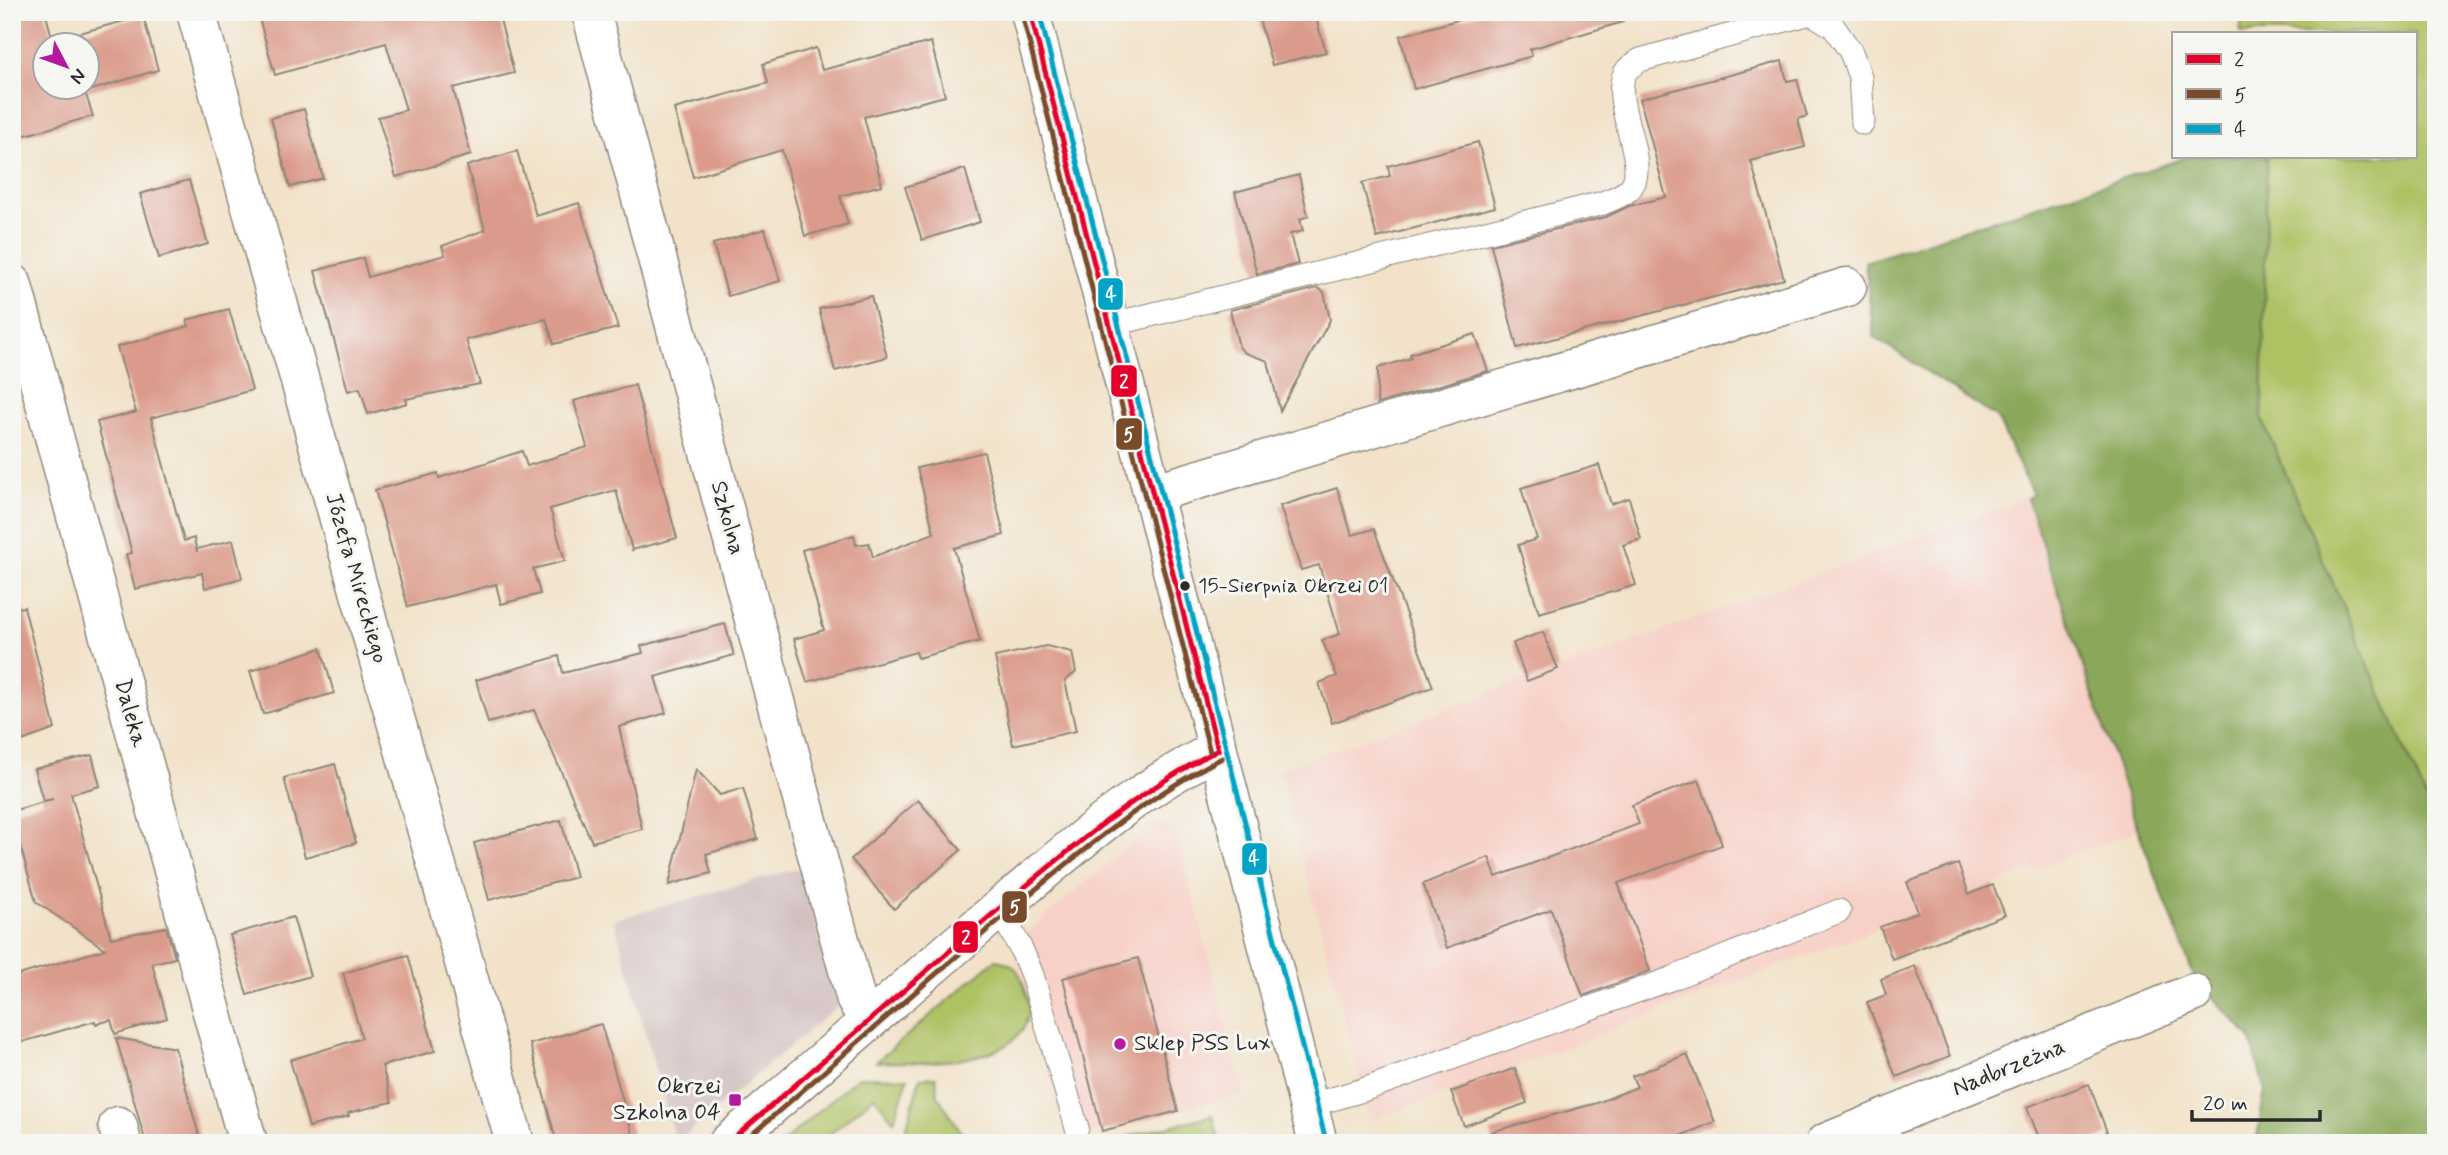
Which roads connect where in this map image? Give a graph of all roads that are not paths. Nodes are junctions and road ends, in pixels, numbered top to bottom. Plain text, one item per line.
1 (196, 12) edge
2 (591, 12) edge
3 (1030, 12) edge
4 (1864, 123) dead end
5 (12, 283) edge
6 (1847, 287) dead end
7 (1110, 325) junction
8 (1153, 493) junction
9 (1218, 750) junction
10 (999, 908) junction
11 (1839, 911) dead end
12 (2193, 993) dead end
13 (869, 1020) junction
14 (1308, 1106) junction
15 (1077, 1128) dead end
16 (248, 1143) edge
17 (515, 1143) edge
18 (728, 1143) edge
19 (1318, 1143) edge
20 (1825, 1143) edge

1 - 17 street, Józefa Mireckiego
2 - 13 street, Szkolna
3 - 7 street
4 - 7 lane
5 - 16 street, Daleka
6 - 8 street
7 - 8 street
8 - 9 street
9 - 10 street
9 - 14 street
10 - 13 street
10 - 15 lane
11 - 14 lane
12 - 20 street, Nadbrzeżna
13 - 18 street
14 - 19 street

